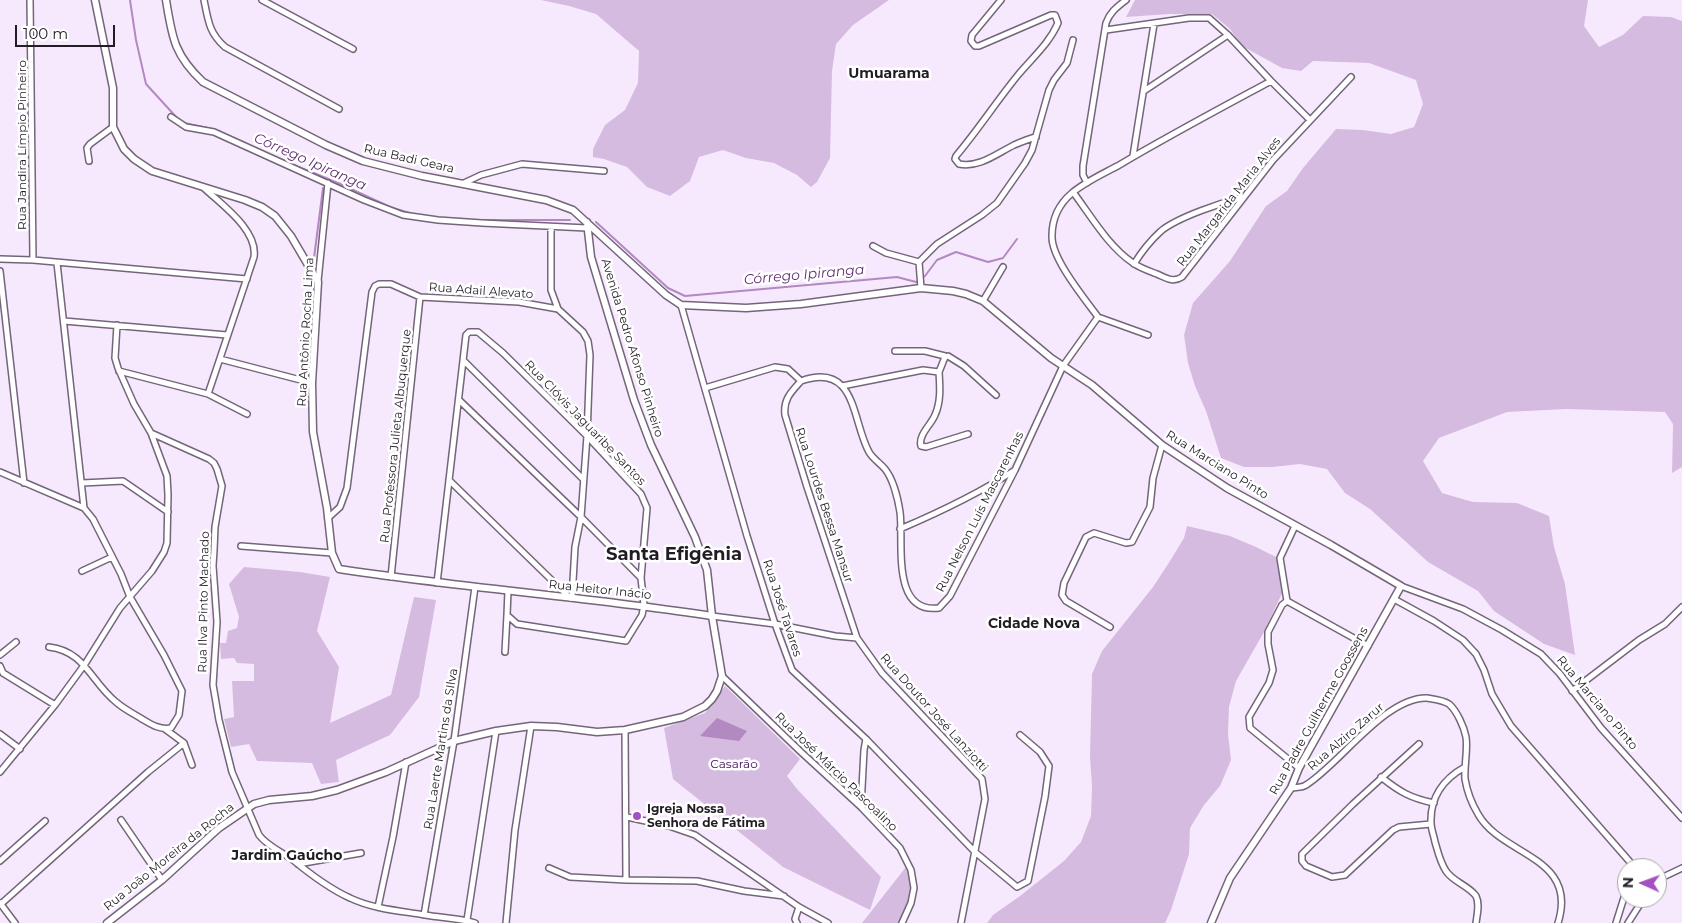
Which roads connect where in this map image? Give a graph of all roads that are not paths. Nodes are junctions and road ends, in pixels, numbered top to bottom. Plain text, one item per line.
1 (30, 0) edge
2 (95, 0) edge
3 (166, 0) edge
4 (204, 0) edge
5 (262, 0) edge
6 (1001, 0) edge
7 (1126, 0) edge
8 (1154, 24) junction
9 (1106, 30) junction
10 (1228, 35) junction
11 (1073, 40) dead end
12 (353, 49) dead end
13 (1351, 77) dead end
14 (1271, 81) junction
15 (1144, 91) junction
16 (339, 109) dead end
17 (171, 116) dead end
18 (1310, 120) junction
19 (114, 128) junction
20 (1036, 137) junction
21 (1133, 156) junction
22 (89, 161) dead end
23 (604, 171) dead end
24 (328, 183) junction
25 (464, 183) junction
26 (1088, 183) junction
27 (204, 188) junction
28 (1073, 192) junction
29 (1244, 196) junction
30 (587, 225) junction
31 (550, 227) junction
32 (873, 246) dead end
33 (0, 259) edge
34 (33, 260) junction
35 (919, 262) junction
36 (57, 263) junction
37 (1134, 264) junction
38 (1003, 267) dead end
39 (0, 271) edge
40 (247, 279) junction
41 (318, 282) junction
42 (921, 286) junction
43 (420, 297) junction
44 (983, 301) junction
45 (680, 305) junction
46 (558, 309) junction
47 (1098, 317) junction
48 (64, 321) junction
49 (116, 325) junction
50 (227, 335) junction
51 (1148, 335) dead end
52 (895, 351) dead end
53 (945, 356) junction
54 (220, 359) junction
55 (464, 361) junction
56 (1063, 366) junction
57 (119, 371) junction
58 (939, 372) junction
59 (801, 381) junction
60 (312, 383) junction
61 (842, 386) junction
62 (704, 388) junction
63 (208, 394) junction
64 (996, 395) dead end
65 (459, 400) junction
66 (247, 414) dead end
67 (151, 433) junction
68 (968, 434) dead end
69 (587, 436) junction
70 (1162, 445) junction
71 (1015, 470) junction
72 (0, 472) edge
73 (583, 479) junction
74 (449, 480) junction
75 (24, 483) junction
76 (82, 483) junction
77 (84, 508) junction
78 (168, 512) junction
79 (581, 517) junction
80 (328, 518) junction
81 (1295, 526) junction
82 (900, 529) junction
83 (241, 546) dead end
84 (332, 553) junction
85 (112, 557) junction
86 (339, 569) joint
87 (82, 571) dead end
88 (391, 577) junction
89 (641, 578) junction
90 (437, 583) junction
91 (1401, 586) junction
92 (476, 587) junction
93 (508, 591) junction
94 (130, 597) junction
95 (571, 598) junction
96 (1394, 599) junction
97 (1287, 602) junction
98 (644, 606) junction
99 (1682, 608) edge
100 (507, 615) junction
101 (712, 616) junction
102 (775, 624) junction
103 (1110, 627) dead end
104 (857, 638) junction
105 (16, 642) dead end
106 (1368, 646) junction
107 (49, 647) dead end
108 (505, 652) dead end
109 (0, 655) edge
110 (85, 664) junction
111 (0, 666) edge
112 (722, 676) junction
113 (1572, 691) junction
114 (55, 705) junction
115 (531, 726) junction
116 (168, 728) junction
117 (625, 730) junction
118 (496, 731) junction
119 (0, 734) edge
120 (1020, 736) dead end
121 (866, 739) junction
122 (454, 742) junction
123 (184, 743) junction
124 (1419, 744) dead end
125 (20, 749) junction
126 (406, 762) junction
127 (192, 765) dead end
128 (1465, 766) junction
129 (1299, 768) junction
130 (0, 772) edge
131 (1381, 777) junction
132 (1291, 788) junction
133 (1434, 803) junction
134 (861, 807) junction
135 (247, 808) junction
136 (627, 817) junction
137 (1682, 818) edge
138 (121, 820) dead end
139 (44, 821) dead end
140 (1431, 824) junction
141 (975, 852) junction
142 (361, 853) dead end
143 (1626, 858) edge
144 (0, 861) edge
145 (298, 864) junction
146 (549, 868) dead end
147 (1682, 868) edge
148 (1667, 875) edge
149 (162, 880) junction
150 (626, 880) junction
151 (784, 896) junction
152 (0, 904) edge
153 (378, 907) junction
154 (799, 907) junction
155 (1621, 908) edge
156 (1638, 908) edge
157 (424, 915) junction
158 (467, 920) junction
159 (15, 923) edge
160 (107, 923) edge
161 (475, 923) edge
162 (506, 923) edge
163 (798, 923) edge
164 (828, 923) edge
165 (902, 923) edge
166 (961, 923) edge
167 (1211, 923) edge
168 (1476, 923) edge
169 (1558, 923) edge
170 (1616, 923) edge
171 (1628, 923) edge

1 - 34 street, Rua Jandira Límpio Pinheiro
2 - 19 street
3 - 25 street, Rua Badi Geara
4 - 16 street
5 - 12 street
6 - 20 street
7 - 9 street
8 - 9 street
8 - 10 street
8 - 15 street
9 - 26 street
10 - 14 street
10 - 15 street
11 - 20 street
13 - 18 street, Rua Margarida Maria Alves
14 - 18 street
14 - 21 street
15 - 21 street
17 - 24 street
18 - 29 street, Rua Margarida Maria Alves
19 - 22 street
19 - 27 street
20 - 35 street
21 - 26 street
23 - 25 street
24 - 31 street
24 - 41 street, Rua Antônio Rocha Lima
25 - 30 street, Rua Badi Geara
26 - 28 street
27 - 40 street
27 - 41 street
28 - 37 street, Rua Margarida Maria Alves
28 - 47 street
29 - 37 street
29 - 37 street, Rua Margarida Maria Alves
30 - 31 street
30 - 45 street, Rua Badi Geara
30 - 101 street, Avenida Pedro Afonso Pinheiro
31 - 46 street
32 - 35 street
33 - 34 street
34 - 36 street
35 - 42 street
36 - 40 street
36 - 48 street
38 - 44 street
39 - 75 street
40 - 50 street
41 - 60 street, Rua Antônio Rocha Lima
42 - 44 street, Rua Marciano Pinto
42 - 45 street, Rua Marciano Pinto
43 - 46 street, Rua Adail Alevato
43 - 80 street, Rua Adail Alevato
43 - 88 street, Rua Professora Julieta Albuquerque
44 - 56 street, Rua Marciano Pinto
45 - 62 street, Rua José Tavares
46 - 69 street
47 - 51 street
47 - 56 street, Rua Nelson Luís Mascarenhas
48 - 49 street
48 - 76 street
49 - 50 street
49 - 57 street
50 - 54 street
52 - 53 street
53 - 58 street
53 - 64 street
54 - 60 street
54 - 63 street
55 - 65 street
55 - 69 street, Rua Clóvis Jaguaribe Santos
55 - 73 street
56 - 70 street, Rua Marciano Pinto
56 - 71 street, Rua Nelson Luís Mascarenhas
57 - 63 street
57 - 67 street
58 - 61 street
58 - 68 street
59 - 61 street
59 - 62 street
59 - 104 street, Rua Lourdes Bessa Mansur
60 - 80 street, Rua Antônio Rocha Lima
61 - 82 street, Rua Nelson Luís Mascarenhas
62 - 102 street, Rua José Tavares
63 - 66 street
65 - 74 street
65 - 79 street
67 - 78 street
67 - 135 street, Rua Ilva Pinto Machado
69 - 73 street
69 - 89 street, Rua Clóvis Jaguaribe Santos
70 - 81 street, Rua Marciano Pinto
70 - 103 street
71 - 82 street
71 - 82 street, Rua Nelson Luís Mascarenhas
72 - 75 street
73 - 79 street
74 - 90 street
74 - 95 street
75 - 77 street
76 - 77 street
76 - 78 street
77 - 85 street
78 - 94 street
79 - 89 street
79 - 95 street
80 - 84 street, Rua Antônio Rocha Lima
81 - 91 street, Rua Marciano Pinto
81 - 97 street
83 - 84 street
84 - 86 street, Rua Antônio Rocha Lima
85 - 87 street
85 - 94 street
86 - 88 street, Rua Heitor Inácio
88 - 90 street, Rua Heitor Inácio
89 - 98 street, Rua Clóvis Jaguaribe Santos
90 - 92 street, Rua Heitor Inácio
91 - 96 street, Rua Padre Guilherme Goossens
91 - 113 street, Rua Marciano Pinto
92 - 93 street, Rua Heitor Inácio
92 - 122 street, Rua Laerte Martins da SIlva
93 - 95 street, Rua Heitor Inácio
93 - 100 street
94 - 110 street
94 - 116 street
95 - 98 street, Rua Heitor Inácio
96 - 106 street, Rua Padre Guilherme Goossens
96 - 143 street
97 - 106 street
97 - 129 street
98 - 100 street
98 - 101 street, Rua Heitor Inácio
99 - 113 street
100 - 108 street
101 - 102 street, Rua Heitor Inácio
101 - 112 street, Avenida Pedro Afonso Pinheiro
102 - 104 street, Rua Heitor Inácio
102 - 121 street, Rua José Tavares
104 - 141 street, Rua Doutor José Lanziotti
105 - 109 street
106 - 129 street, Rua Padre Guilherme Goossens
107 - 110 street
110 - 114 street
110 - 116 street
111 - 114 street
112 - 117 street
112 - 134 street, Rua José Márcio Pascoalino
113 - 137 street, Rua Marciano Pinto
114 - 125 street
115 - 117 street
115 - 118 street
115 - 162 street
116 - 123 street
117 - 136 street
118 - 122 street
118 - 158 street
119 - 125 street
120 - 141 street, Rua José Tavares
121 - 134 street
121 - 141 street, Rua José Tavares
122 - 126 street
122 - 157 street, Rua Laerte Martins da SIlva
123 - 127 street
123 - 152 street
124 - 131 street
125 - 130 street
126 - 135 street
126 - 153 street
128 - 132 street, Rua Alziro Zarur
128 - 133 street
128 - 169 street, Rua Alziro Zarur
129 - 132 street, Rua Padre Guilherme Goossens
131 - 133 street
131 - 140 street
132 - 167 street, Rua Padre Guilherme Goossens
133 - 140 street
134 - 165 street, Rua José Márcio Pascoalino
135 - 145 street
135 - 149 street, Rua João Moreira da Rocha
136 - 150 street
136 - 151 street
138 - 149 street
139 - 144 street
140 - 168 street
141 - 166 street, Rua Doutor José Lanziotti
142 - 145 street
145 - 153 street
146 - 150 street
147 - 148 street
149 - 160 street, Rua João Moreira da Rocha
150 - 151 street
151 - 154 street
152 - 159 street
153 - 157 street
154 - 163 street
154 - 164 street
155 - 170 street
156 - 171 street
157 - 158 street
158 - 161 street

